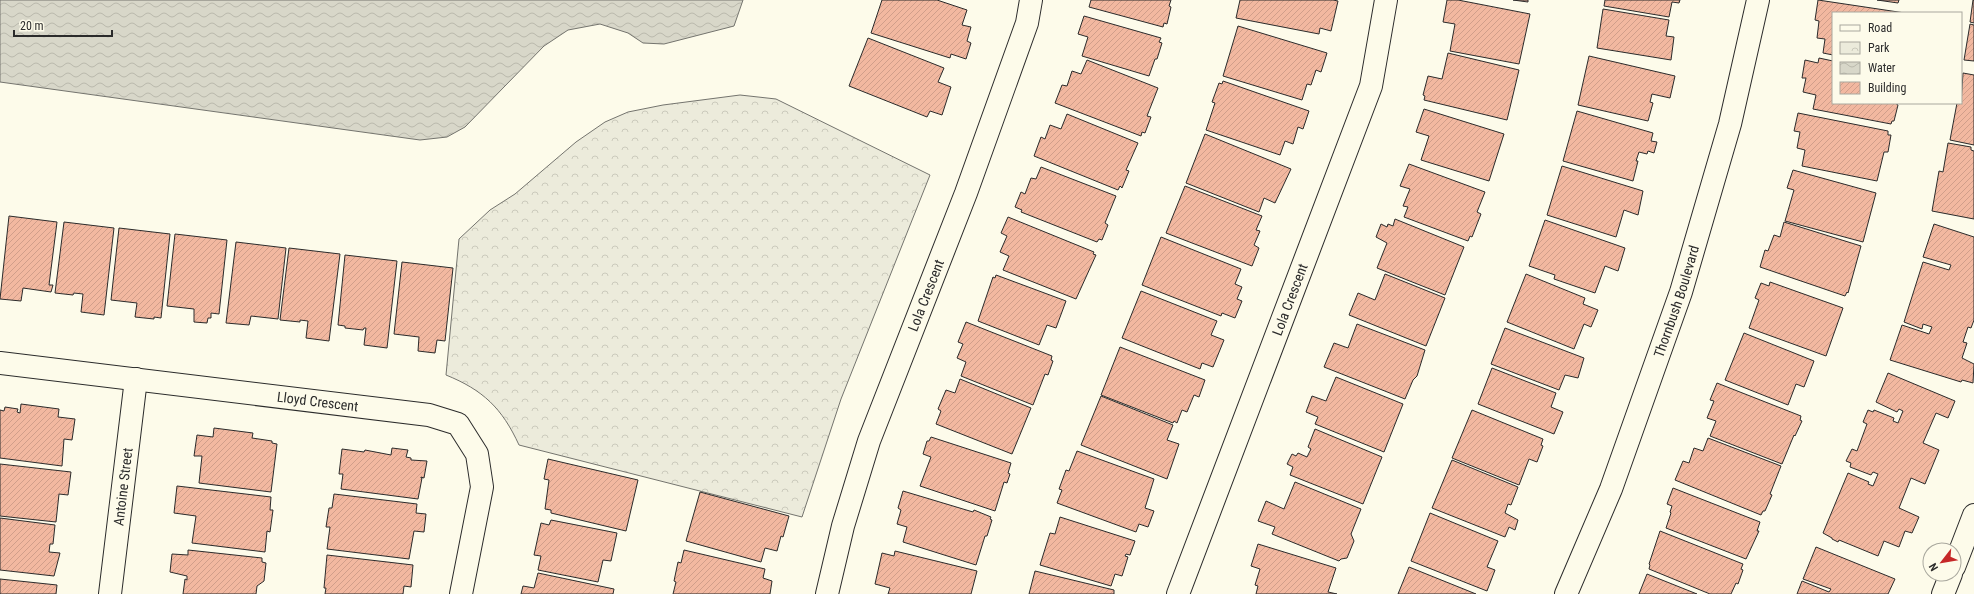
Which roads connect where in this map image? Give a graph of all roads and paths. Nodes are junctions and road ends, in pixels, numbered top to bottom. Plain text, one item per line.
1 (1031, 0) edge
2 (1386, 0) edge
3 (1758, 0) edge
4 (0, 363) edge
5 (136, 379) junction
6 (1974, 515) edge
7 (1962, 546) edge
8 (1948, 582) edge
9 (110, 594) edge
10 (461, 594) edge
11 (827, 594) edge
12 (1178, 594) edge
13 (1566, 594) edge
14 (1943, 594) edge

1 - 11 street, Lola Crescent
2 - 12 street, Lola Crescent
3 - 13 street, Thornbush Boulevard
4 - 5 street, Lloyd Crescent
5 - 9 street, Antoine Street
5 - 10 street, Lloyd Crescent
6 - 7 street
8 - 14 street

